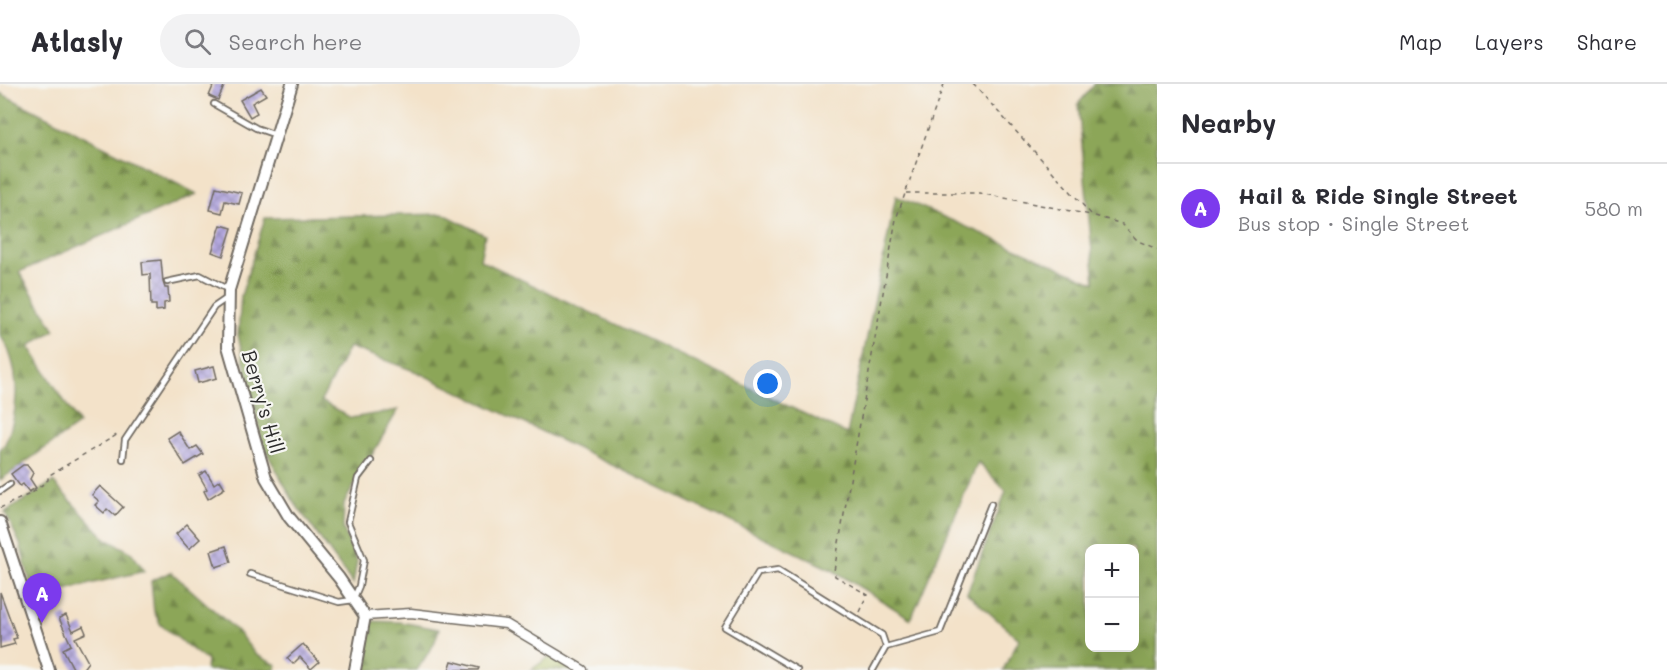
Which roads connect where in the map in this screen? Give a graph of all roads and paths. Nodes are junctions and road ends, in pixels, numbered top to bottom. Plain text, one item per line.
1 (292, 84) edge
2 (944, 84) edge
3 (974, 84) edge
4 (214, 104) dead end
5 (276, 135) junction
6 (906, 194) junction
7 (1092, 215) junction
8 (1157, 249) edge
9 (167, 282) dead end
10 (229, 293) junction
11 (122, 436) dead end
12 (123, 459) dead end
13 (371, 461) dead end
14 (10, 484) dead end
15 (0, 491) edge
16 (991, 504) dead end
17 (0, 508) edge
18 (0, 522) edge
19 (250, 574) dead end
20 (354, 600) junction
21 (365, 616) junction
22 (856, 621) junction
23 (886, 647) junction
24 (49, 670) edge
25 (354, 670) edge
26 (583, 670) edge
27 (797, 670) edge
28 (873, 670) edge

1 - 5 street, Berry's Hill
2 - 6 path
3 - 7 path
4 - 5 lane
5 - 10 street, Berry's Hill
6 - 7 path
6 - 22 path
7 - 8 path
9 - 10 lane
10 - 12 lane
10 - 20 street, Berry's Hill
11 - 17 path
13 - 20 lane
14 - 15 lane
16 - 23 lane
18 - 24 street
19 - 20 lane
20 - 21 street, Berry's Hill
21 - 25 street
21 - 26 street
22 - 23 lane
22 - 27 lane
23 - 28 lane

